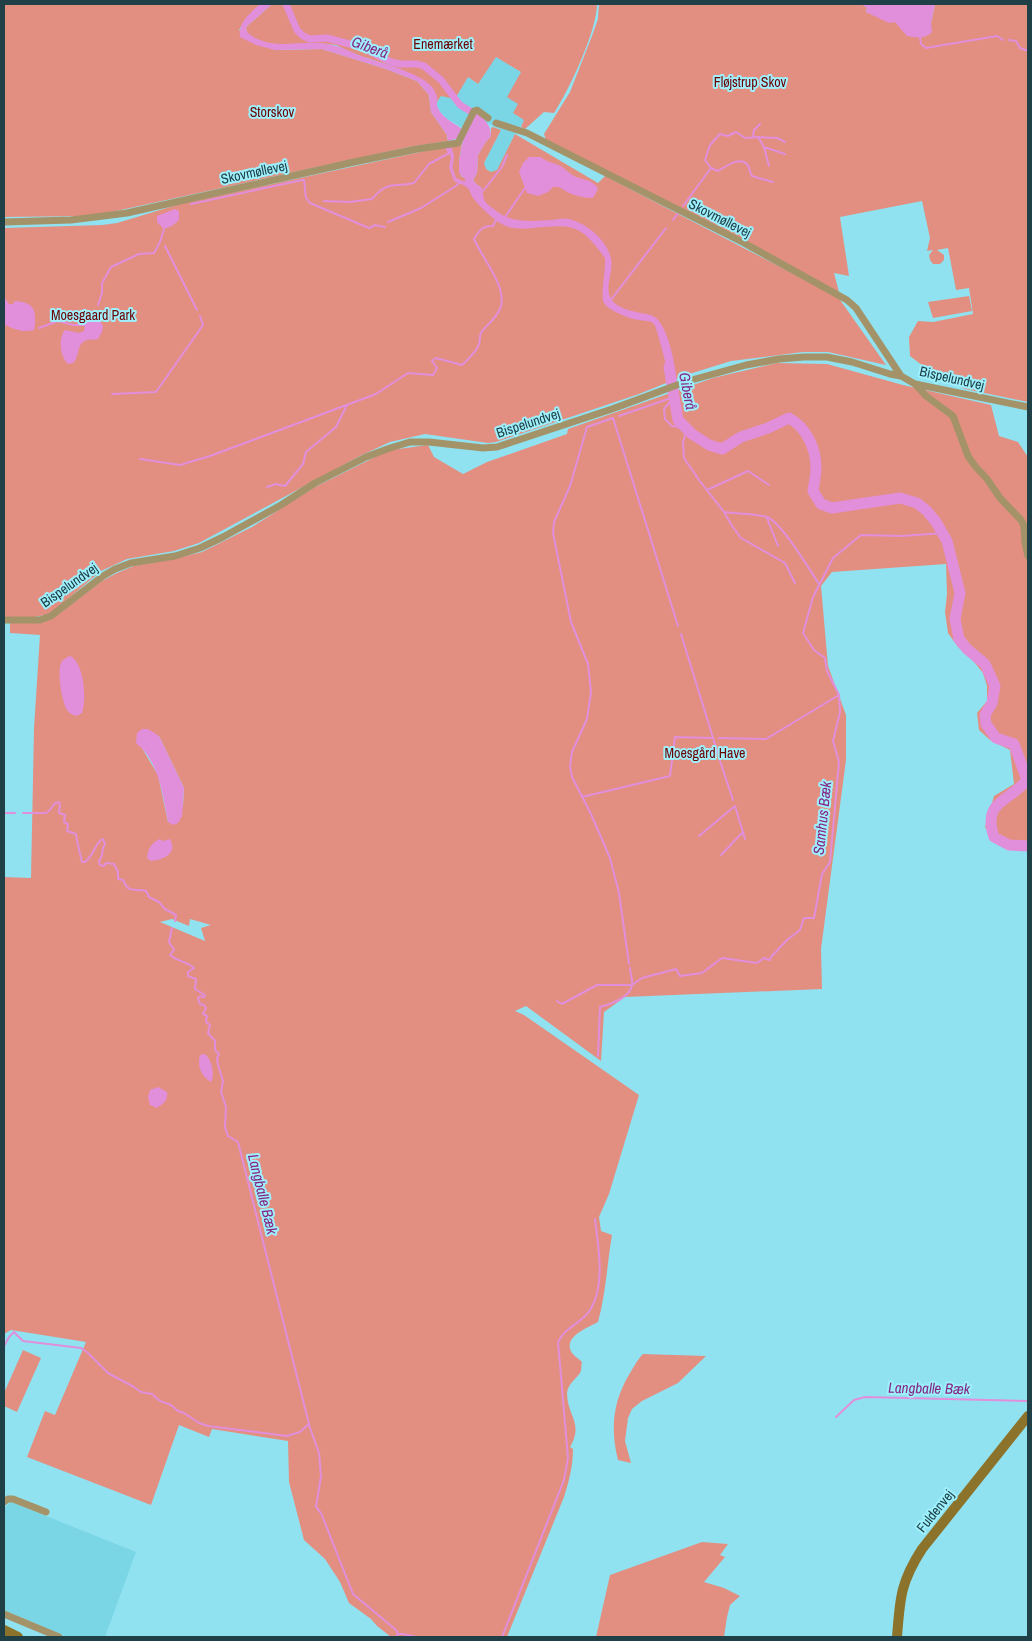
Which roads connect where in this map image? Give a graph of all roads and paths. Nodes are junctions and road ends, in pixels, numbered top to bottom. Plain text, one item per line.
1 (488, 118) dead end
2 (496, 123) dead end
3 (4, 222) edge
4 (901, 376) junction
5 (915, 384) junction
6 (1028, 407) edge
7 (1028, 556) edge
8 (4, 620) edge
9 (1028, 1416) edge
10 (4, 1502) edge
11 (46, 1512) dead end
12 (4, 1614) edge
13 (4, 1631) edge
14 (17, 1637) edge
15 (59, 1637) edge
16 (897, 1637) edge

1 - 3 street, Skovmøllevej
2 - 4 street, Skovmøllevej
4 - 5 street, Bispelundvej
4 - 8 street, Bispelundvej
5 - 6 street, Bispelundvej
5 - 7 street
9 - 16 street, Fuldenvej
10 - 11 street
12 - 15 street
13 - 14 street

